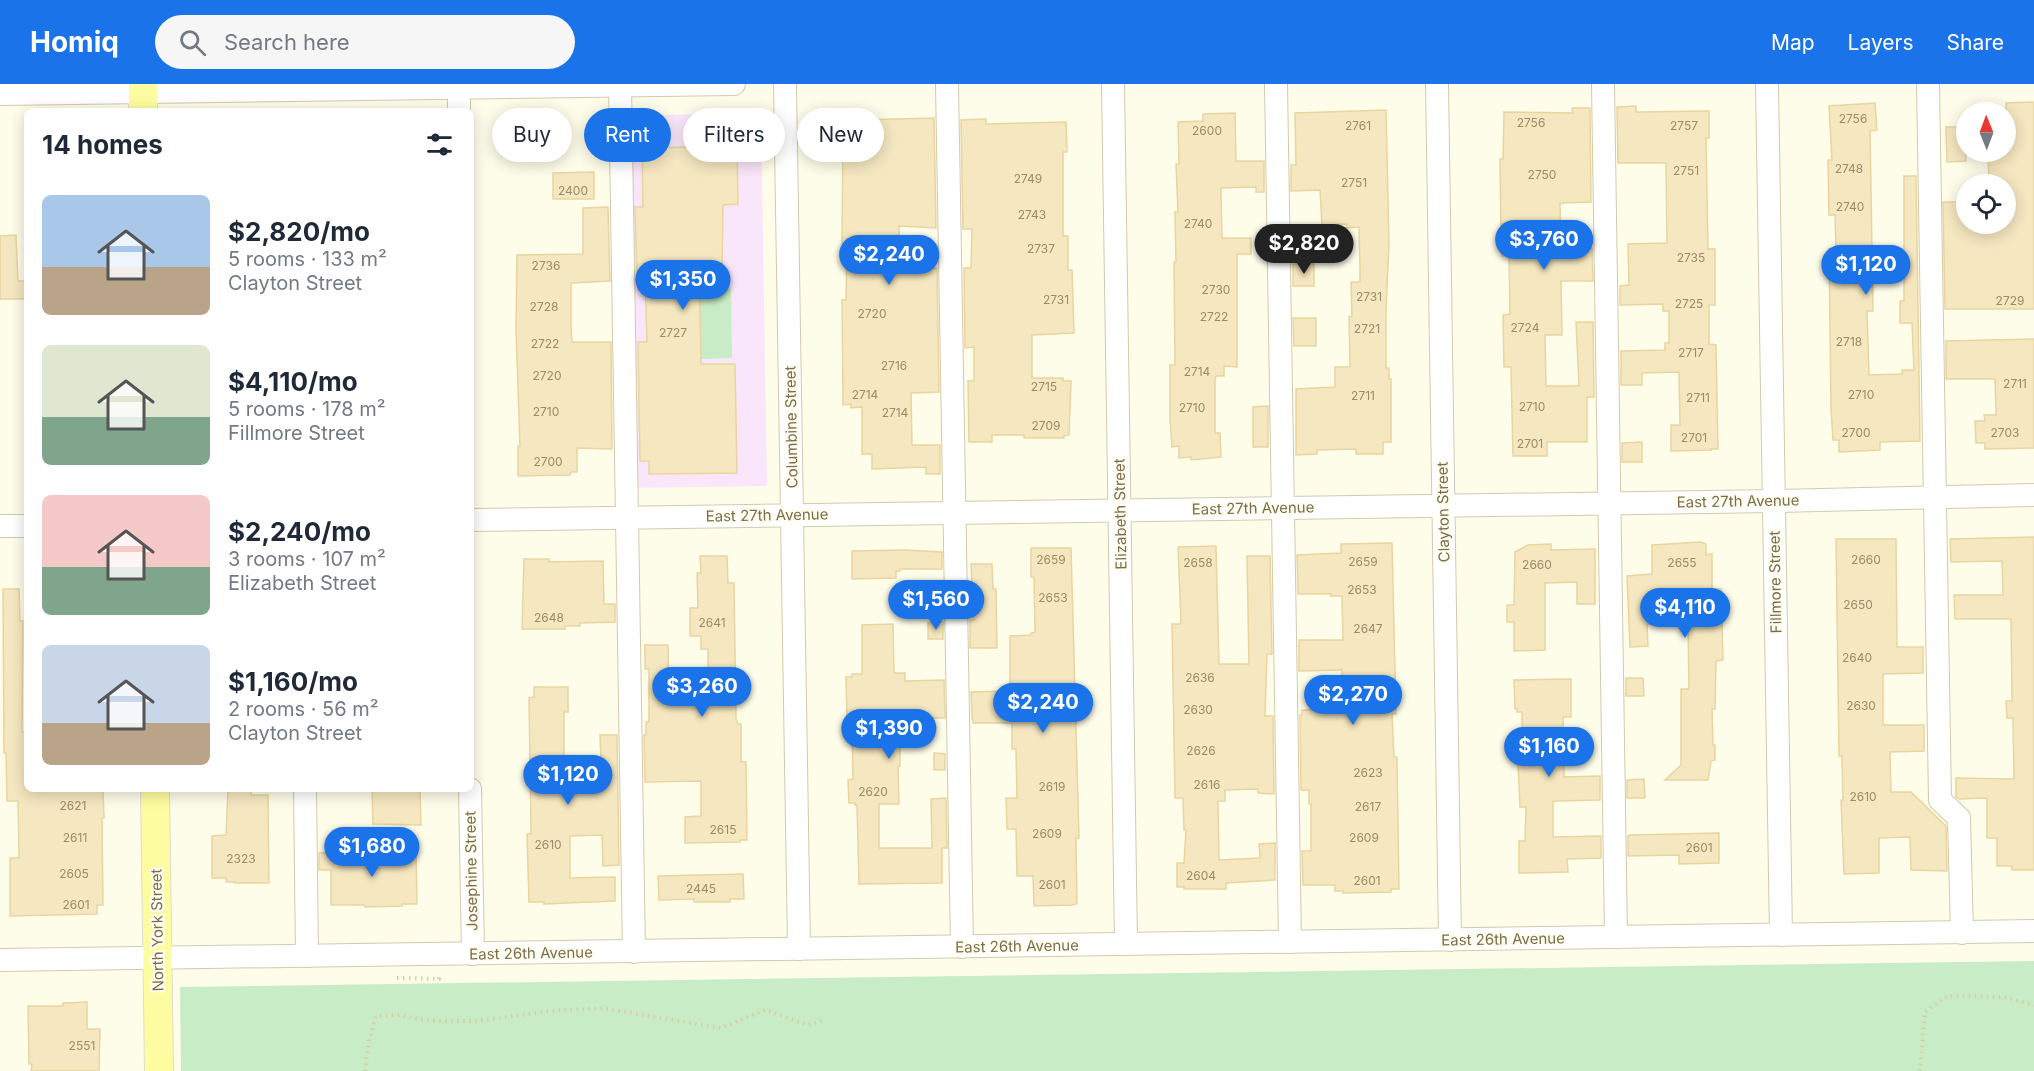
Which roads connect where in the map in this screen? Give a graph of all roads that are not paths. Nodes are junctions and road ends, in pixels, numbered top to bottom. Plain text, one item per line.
1 (734, 84) edge
2 (785, 84) edge
3 (947, 84) edge
4 (1113, 84) edge
5 (1276, 84) edge
6 (1437, 84) edge
7 (1603, 84) edge
8 (1767, 84) edge
9 (1928, 84) edge
10 (620, 85) edge
11 (459, 86) edge
12 (0, 94) edge
13 (293, 95) edge
14 (143, 96) edge
15 (459, 108) edge
16 (2034, 495) edge
17 (1935, 497) junction
18 (1774, 501) junction
19 (1609, 503) junction
20 (1443, 505) junction
21 (1283, 507) junction
22 (1120, 510) junction
23 (954, 512) junction
24 (792, 515) junction
25 (627, 518) junction
26 (474, 520) edge
27 (0, 526) edge
28 (24, 526) edge
29 (155, 792) edge
30 (304, 792) edge
31 (470, 792) edge
32 (2034, 932) edge
33 (1962, 933) junction
34 (1781, 935) junction
35 (1616, 937) junction
36 (1450, 940) junction
37 (1290, 942) junction
38 (1126, 944) junction
39 (962, 947) junction
40 (799, 949) junction
41 (634, 952) junction
42 (473, 954) junction
43 (307, 956) junction
44 (157, 958) junction
45 (0, 960) edge
46 (159, 1071) edge

1 - 10 street
2 - 24 street, Columbine Street
3 - 23 street
4 - 22 street, Elizabeth Street
5 - 21 street
6 - 20 street, Clayton Street
7 - 19 street
8 - 18 street, Fillmore Street
9 - 17 street
10 - 11 street
10 - 25 street
11 - 13 street
11 - 15 street
12 - 14 street
13 - 14 street
16 - 17 street, East 27th Avenue
17 - 18 street, East 27th Avenue
17 - 33 street
18 - 19 street, East 27th Avenue
18 - 34 street, Fillmore Street
19 - 20 street, East 27th Avenue
19 - 35 street
20 - 21 street, East 27th Avenue
20 - 36 street, Clayton Street
21 - 22 street, East 27th Avenue
21 - 37 street
22 - 23 street, East 27th Avenue
22 - 38 street, Elizabeth Street
23 - 24 street, East 27th Avenue
23 - 39 street
24 - 25 street, East 27th Avenue
24 - 40 street, Columbine Street
25 - 26 street, East 27th Avenue
25 - 41 street
27 - 28 street
29 - 44 main road, North York Street
30 - 43 street
31 - 42 street, Josephine Street
32 - 33 street, East 26th Avenue
33 - 34 street, East 26th Avenue
34 - 35 street, East 26th Avenue
35 - 36 street, East 26th Avenue
36 - 37 street, East 26th Avenue
37 - 38 street, East 26th Avenue
38 - 39 street, East 26th Avenue
39 - 40 street, East 26th Avenue
40 - 41 street, East 26th Avenue
41 - 42 street, East 26th Avenue
42 - 43 street, East 26th Avenue
43 - 44 street, East 26th Avenue
44 - 45 street, East 26th Avenue
44 - 46 main road, North York Street

